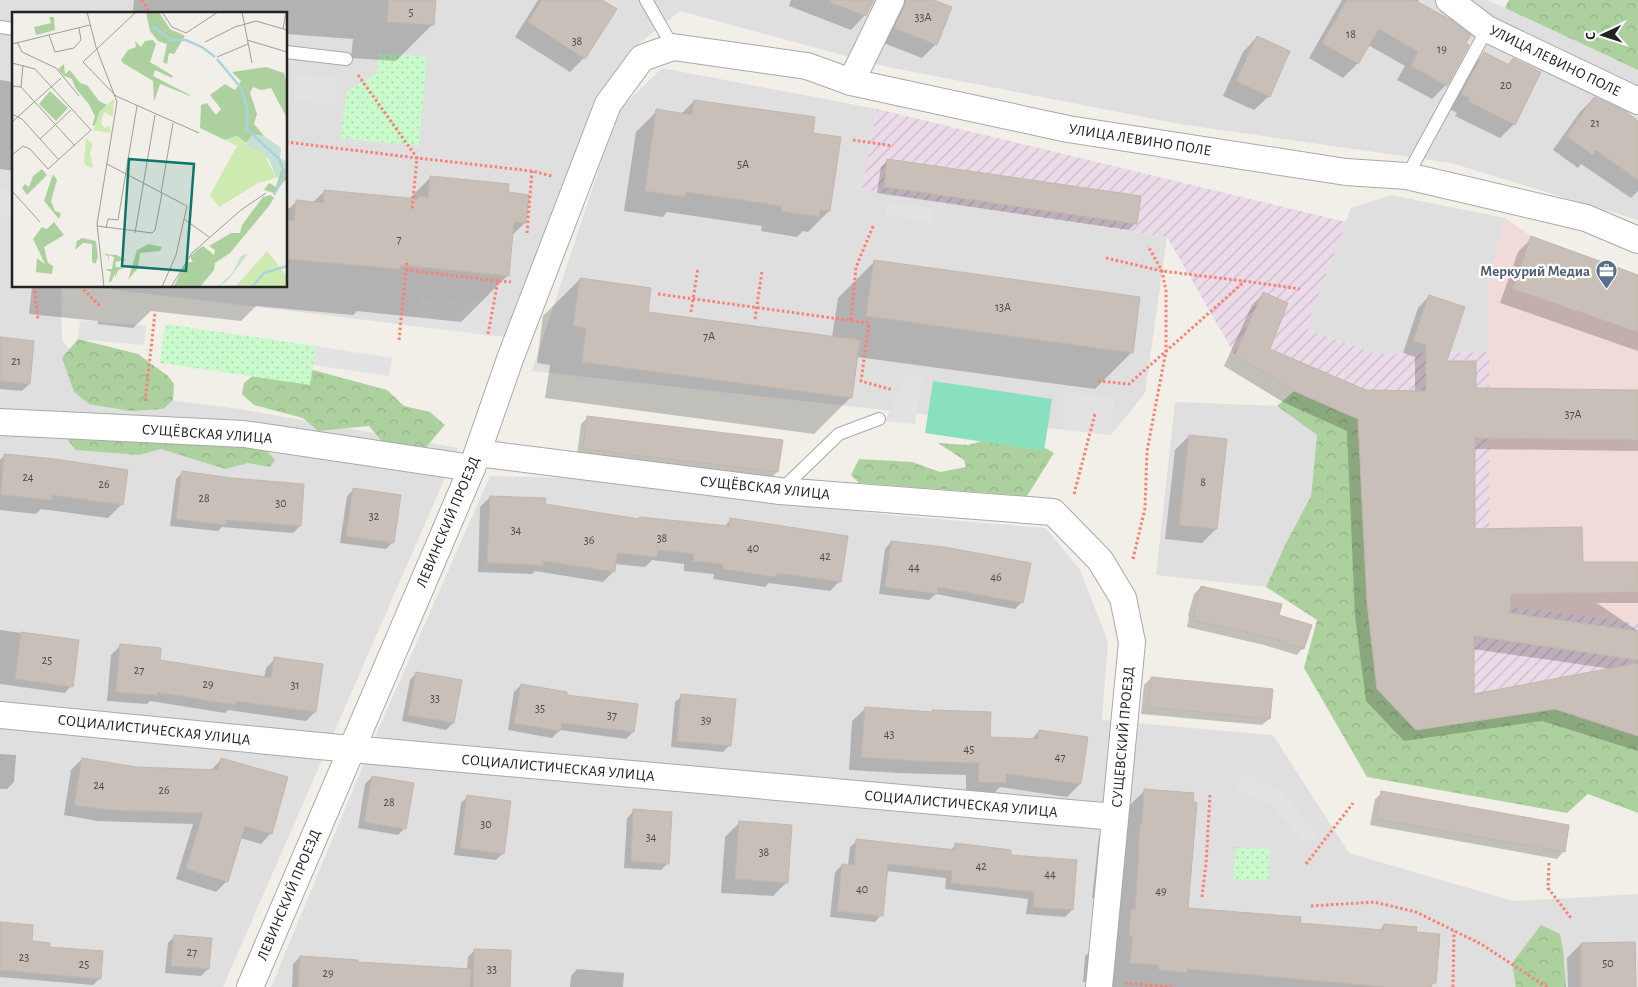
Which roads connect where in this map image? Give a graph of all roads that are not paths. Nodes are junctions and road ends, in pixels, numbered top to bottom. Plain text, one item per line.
1 (646, 0) edge
2 (891, 0) edge
3 (1448, 0) edge
4 (1487, 29) junction
5 (673, 48) junction
6 (288, 52) edge
7 (642, 58) joint
8 (346, 59) road end
9 (851, 82) junction
10 (1638, 101) edge
11 (1407, 176) junction
12 (1638, 240) edge
13 (879, 419) dead end
14 (0, 422) edge
15 (475, 460) junction
16 (780, 491) junction
17 (1060, 519) joint
18 (0, 715) edge
19 (351, 749) junction
20 (1116, 818) junction
21 (1099, 984) edge
22 (250, 987) edge

1 - 5 lane
2 - 9 street
3 - 4 street, УЛИЦА ЛЕВИНО ПОЛЕ
4 - 10 street, УЛИЦА ЛЕВИНО ПОЛЕ
4 - 11 lane
5 - 7 street, УЛИЦА ЛЕВИНО ПОЛЕ
5 - 9 street, УЛИЦА ЛЕВИНО ПОЛЕ
6 - 8 lane
7 - 15 street, ЛЕВИНСКИЙ ПРОЕЗД
9 - 11 street, УЛИЦА ЛЕВИНО ПОЛЕ
11 - 12 street, УЛИЦА ЛЕВИНО ПОЛЕ
13 - 16 lane
14 - 15 street, СУЩЁВСКАЯ УЛИЦА
15 - 16 street, СУЩЁВСКАЯ УЛИЦА
15 - 19 street, ЛЕВИНСКИЙ ПРОЕЗД
16 - 17 street, СУЩЁВСКАЯ УЛИЦА
17 - 20 street, СУЩЕВСКИЙ ПРОЕЗД
18 - 19 street, СОЦИАЛИСТИЧЕСКАЯ УЛИЦА
19 - 20 street, СОЦИАЛИСТИЧЕСКАЯ УЛИЦА
19 - 22 street, ЛЕВИНСКИЙ ПРОЕЗД
20 - 21 street, СУЩЕВСКИЙ ПРОЕЗД

